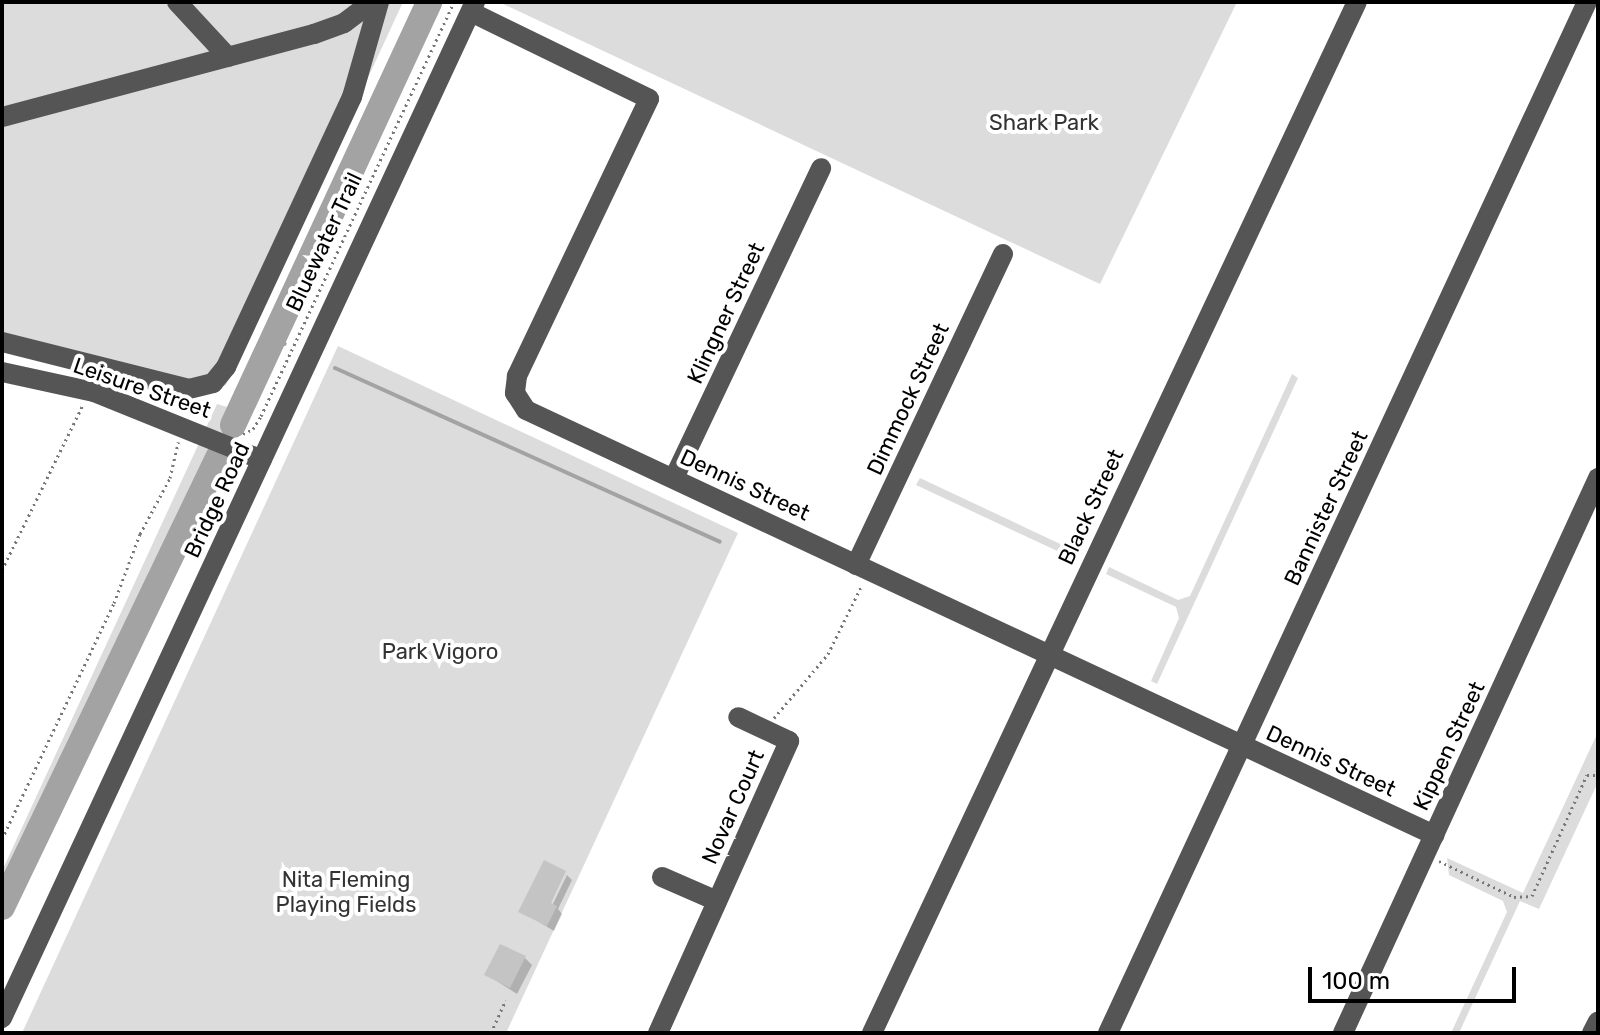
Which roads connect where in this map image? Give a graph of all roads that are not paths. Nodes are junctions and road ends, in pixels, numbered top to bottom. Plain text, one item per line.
1 (177, 2) edge
2 (372, 2) edge
3 (379, 2) edge
4 (1357, 2) edge
5 (1587, 2) edge
6 (467, 5) edge
7 (228, 57) junction
8 (2, 117) edge
9 (821, 168) dead end
10 (1003, 254) dead end
11 (2, 342) edge
12 (2, 372) edge
13 (262, 460) junction
14 (674, 478) junction
15 (1598, 478) edge
16 (862, 568) junction
17 (1047, 657) junction
18 (738, 717) dead end
19 (1243, 746) junction
20 (1434, 835) junction
21 (662, 877) dead end
22 (717, 901) junction
23 (2, 1018) edge
24 (1598, 1021) edge
25 (658, 1033) edge
26 (872, 1033) edge
27 (1108, 1033) edge
28 (1343, 1033) edge
29 (1592, 1033) edge

1 - 7 street
2 - 7 street
3 - 11 street
4 - 17 street, Black Street
5 - 19 street, Bannister Street
6 - 13 street, Bridge Road
6 - 14 street, Dennis Street
7 - 8 street
9 - 14 street, Klingner Street
10 - 16 street, Dimmock Street
12 - 13 street, Leisure Street
13 - 23 street, Bridge Road
14 - 16 street, Dennis Street
15 - 20 street, Kippen Street
16 - 17 street, Dennis Street
17 - 19 street, Dennis Street
17 - 26 street, Black Street
18 - 22 street, Novar Court
19 - 20 street, Dennis Street
19 - 27 street, Bannister Street
20 - 28 street, Kippen Street
21 - 22 street, Novar Court
22 - 25 street, Novar Court
24 - 29 street

